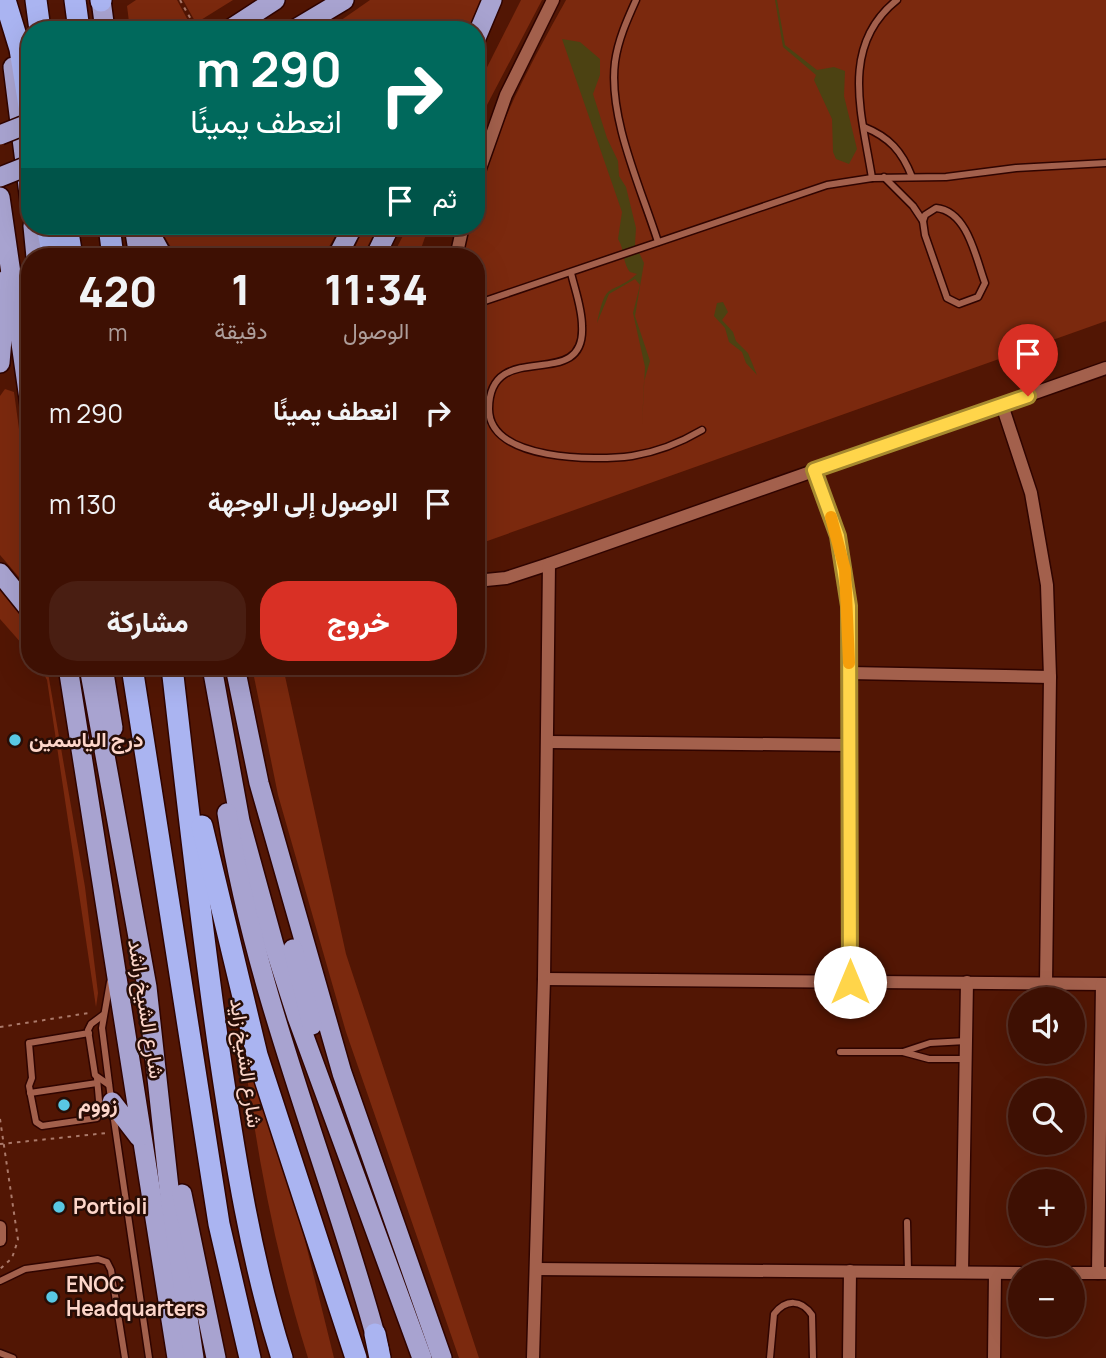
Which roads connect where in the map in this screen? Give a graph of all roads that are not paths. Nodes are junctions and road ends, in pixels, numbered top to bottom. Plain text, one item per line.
1 (36, 0) edge
2 (75, 0) edge
3 (101, 0) edge
4 (253, 0) edge
5 (275, 0) edge
6 (344, 0) edge
7 (492, 0) edge
8 (553, 0) edge
9 (636, 0) edge
10 (897, 0) edge
11 (5, 3) edge
12 (39, 21) edge
13 (78, 21) edge
14 (104, 21) edge
15 (236, 21) edge
16 (243, 21) edge
17 (309, 21) edge
18 (483, 21) edge
19 (21, 55) edge
20 (21, 127) edge
21 (864, 127) junction
22 (21, 130) edge
23 (0, 135) edge
24 (485, 154) edge
25 (1106, 163) edge
26 (21, 169) edge
27 (0, 177) edge
28 (884, 177) junction
29 (912, 177) junction
30 (872, 178) junction
31 (0, 197) edge
32 (923, 221) junction
33 (658, 242) junction
34 (11, 264) junction
35 (571, 273) junction
36 (485, 301) edge
37 (21, 339) edge
38 (0, 363) edge
39 (1106, 368) edge
40 (1002, 405) junction
41 (702, 430) dead end
42 (814, 470) junction
43 (549, 564) junction
44 (0, 573) edge
45 (506, 578) junction
46 (485, 580) edge
47 (485, 586) edge
48 (21, 599) edge
49 (849, 673) junction
50 (57, 675) edge
51 (69, 675) edge
52 (90, 675) edge
53 (104, 675) edge
54 (133, 675) edge
55 (173, 675) edge
56 (210, 675) edge
57 (211, 675) edge
58 (237, 675) edge
59 (1050, 677) junction
60 (549, 742) junction
61 (850, 745) junction
62 (184, 770) junction
63 (259, 783) junction
64 (90, 808) junction
65 (118, 830) junction
66 (114, 963) junction
67 (544, 979) junction
68 (850, 982) junction
69 (967, 982) junction
70 (1046, 983) junction
71 (1104, 984) edge
72 (104, 1013) junction
73 (89, 1033) junction
74 (966, 1041) junction
75 (840, 1052) dead end
76 (904, 1052) junction
77 (965, 1059) junction
78 (97, 1081) junction
79 (30, 1093) junction
80 (106, 1094) junction
81 (338, 1124) junction
82 (162, 1126) junction
83 (141, 1140) junction
84 (907, 1222) dead end
85 (0, 1227) edge
86 (0, 1240) edge
87 (536, 1269) junction
88 (850, 1271) junction
89 (908, 1272) junction
90 (962, 1272) junction
91 (995, 1273) junction
92 (1008, 1273) edge
93 (1102, 1273) edge
94 (331, 1275) junction
95 (0, 1281) edge
96 (375, 1334) joint
97 (0, 1353) edge
98 (13, 1358) edge
99 (125, 1358) edge
100 (149, 1358) edge
101 (177, 1358) edge
102 (194, 1358) edge
103 (216, 1358) edge
104 (250, 1358) edge
105 (282, 1358) edge
106 (346, 1358) edge
107 (356, 1358) edge
108 (381, 1358) edge
109 (422, 1358) edge
110 (444, 1358) edge
111 (533, 1358) edge
112 (770, 1358) edge
113 (813, 1358) edge
114 (849, 1358) edge
115 (995, 1358) edge

1 - 12 highway
2 - 13 highway
3 - 14 highway
4 - 15 highway
5 - 16 highway
6 - 17 highway
7 - 18 highway
8 - 24 street
9 - 33 lane
10 - 21 lane
11 - 19 highway
11 - 22 highway
20 - 23 highway, bridge
21 - 29 lane
21 - 30 lane
25 - 29 lane
26 - 27 highway, bridge
28 - 29 lane
28 - 30 lane
28 - 32 lane
30 - 33 lane
31 - 34 highway
32 - 32 lane
33 - 35 lane
34 - 37 highway
34 - 38 highway
35 - 36 lane
35 - 41 lane
39 - 40 street
40 - 42 street
40 - 59 street
42 - 43 street
42 - 49 street
43 - 45 street
43 - 60 street
44 - 48 highway
45 - 46 street
45 - 47 street
49 - 59 street
49 - 61 street
50 - 64 highway
51 - 64 highway, شارع الشيخ راشد
52 - 65 highway
53 - 65 highway
54 - 104 highway
55 - 62 highway
56 - 96 highway
57 - 81 highway
58 - 63 highway
59 - 70 street
60 - 61 street
60 - 67 street
61 - 68 street
62 - 94 highway
62 - 105 highway, شارع الشيخ زايد
63 - 81 highway
63 - 110 highway
64 - 66 highway, شارع الشيخ راشد
65 - 82 highway
66 - 72 lane
66 - 83 highway, شارع الشيخ راشد
67 - 68 street
67 - 87 street
68 - 69 street
69 - 70 street
69 - 74 street
70 - 71 street
71 - 93 street
72 - 73 lane
72 - 80 lane
73 - 78 lane
73 - 79 lane
74 - 76 lane
74 - 77 street
75 - 76 lane
76 - 77 lane
77 - 90 street
78 - 79 lane
78 - 80 lane
78 - 80 lane
79 - 80 lane
80 - 83 highway
80 - 100 lane
81 - 109 highway
82 - 102 highway
82 - 103 highway
83 - 101 highway, شارع الشيخ راشد
84 - 89 lane
85 - 86 street
87 - 88 street
87 - 111 street
88 - 89 street
88 - 114 street
89 - 90 street
90 - 91 street
91 - 92 street
91 - 115 street
94 - 106 highway
94 - 107 highway
95 - 99 lane
96 - 108 highway
97 - 98 lane
112 - 113 lane

